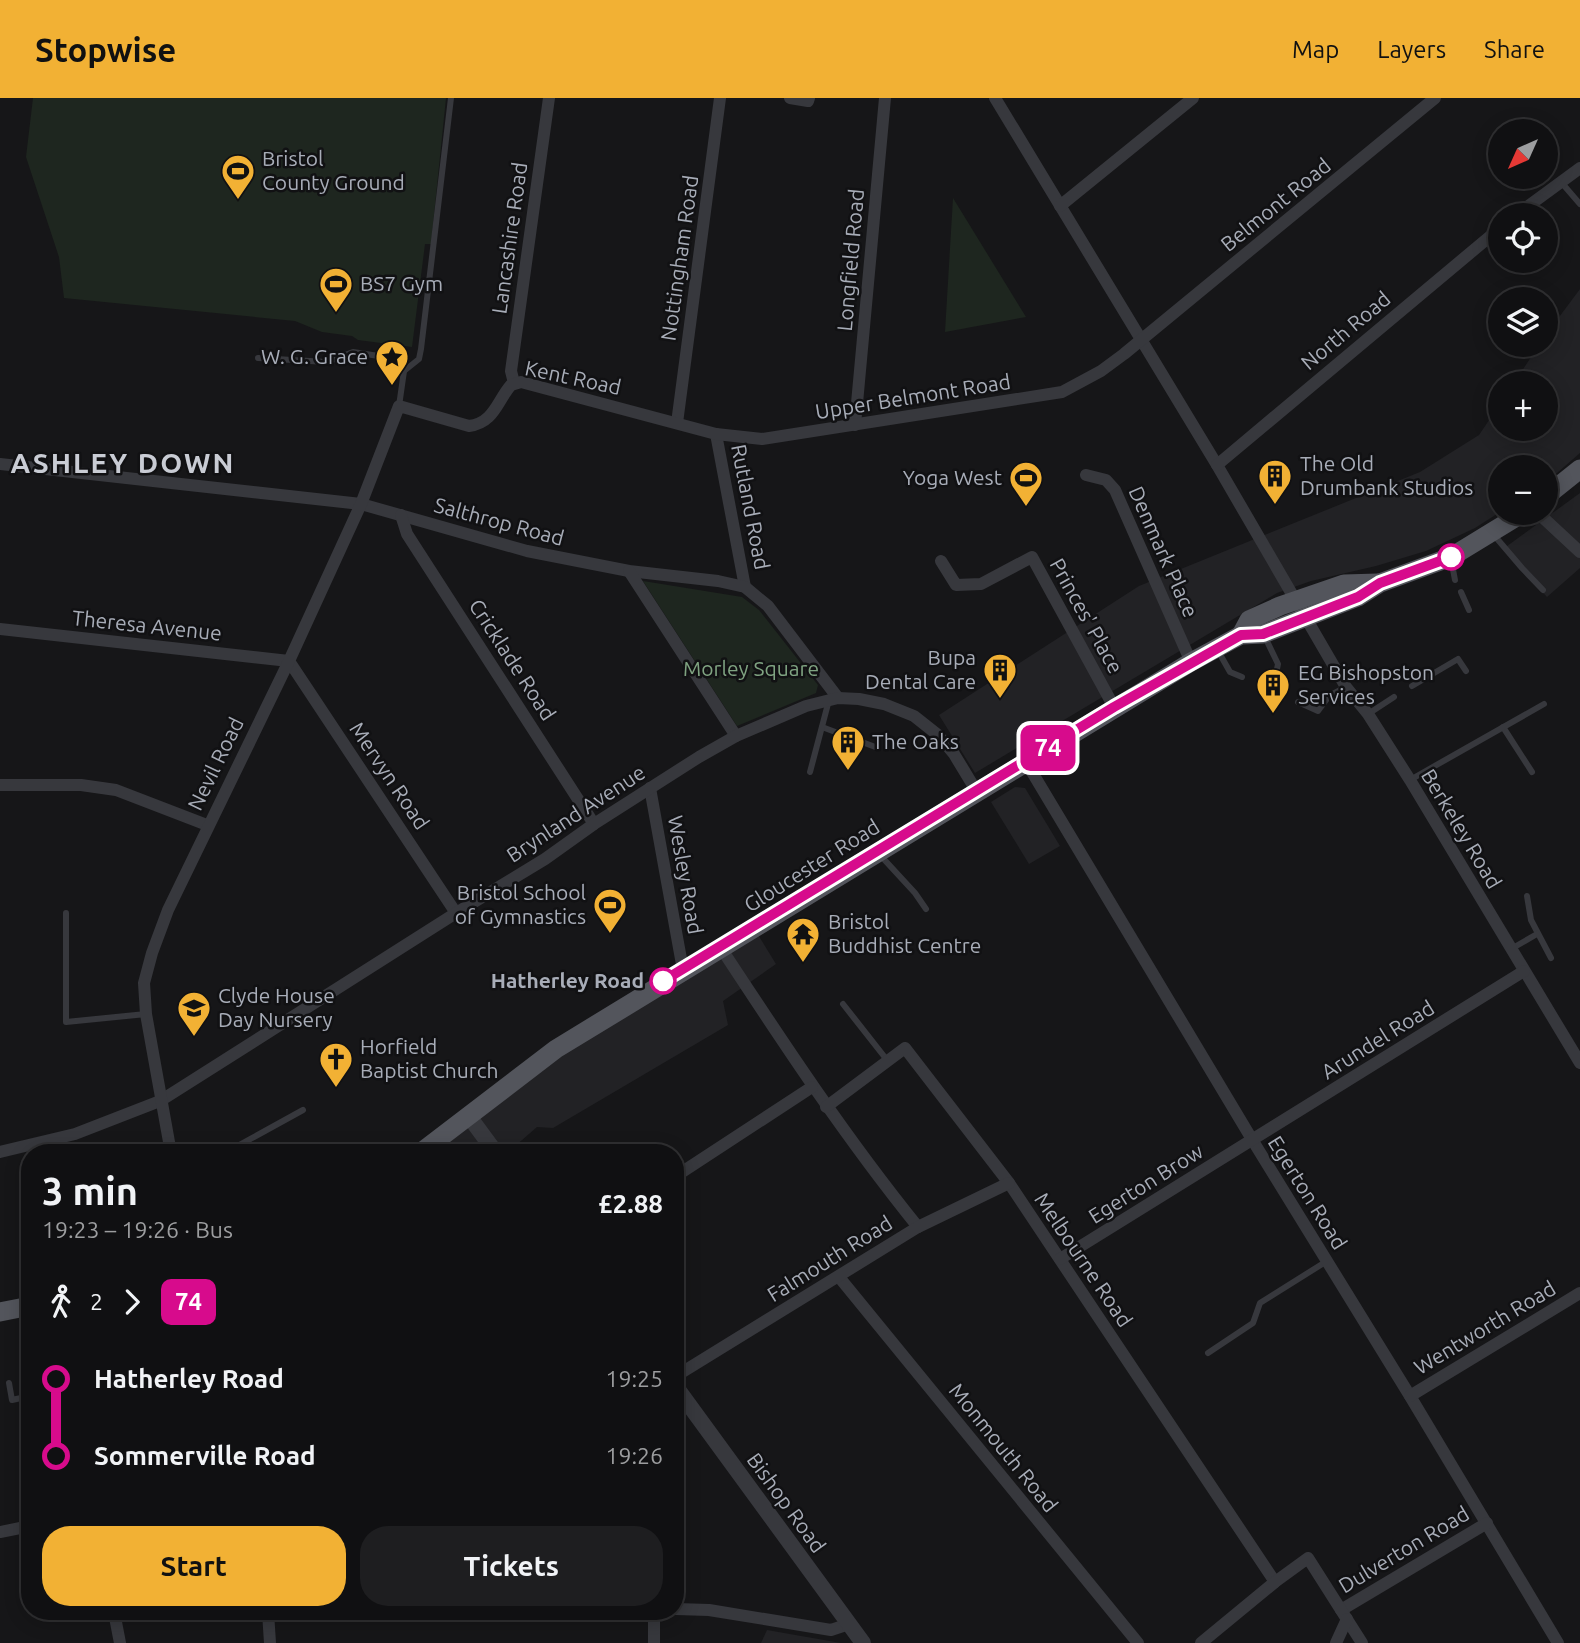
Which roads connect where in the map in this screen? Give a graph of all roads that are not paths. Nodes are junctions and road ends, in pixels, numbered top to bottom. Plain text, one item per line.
1 (451, 98) edge
2 (549, 98) edge
3 (720, 98) edge
4 (790, 98) edge
5 (885, 98) edge
6 (995, 98) edge
7 (1435, 98) edge
8 (809, 99) edge
9 (1189, 99) edge
10 (1579, 170) edge
11 (1561, 181) junction
12 (1532, 203) edge
13 (1580, 204) edge
14 (1060, 206) junction
15 (1488, 238) edge
16 (1140, 339) junction
17 (258, 358) dead end
18 (404, 371) junction
19 (514, 383) junction
20 (399, 406) junction
21 (677, 423) junction
22 (855, 425) junction
23 (716, 434) junction
24 (0, 464) edge
25 (1217, 465) junction
26 (1580, 470) edge
27 (1086, 475) dead end
28 (1558, 487) edge
29 (360, 504) junction
30 (401, 515) junction
31 (1503, 525) edge
32 (1551, 525) edge
33 (1492, 532) junction
34 (1580, 552) edge
35 (1451, 557) junction
36 (941, 561) dead end
37 (629, 571) junction
38 (1455, 580) dead end
39 (746, 587) junction
40 (1543, 590) dead end
41 (1461, 592) dead end
42 (1301, 608) junction
43 (1469, 610) dead end
44 (0, 629) edge
45 (1263, 634) junction
46 (1241, 635) junction
47 (1216, 648) junction
48 (289, 661) junction
49 (1191, 662) junction
50 (1277, 669) dead end
51 (1466, 671) dead end
52 (1242, 677) dead end
53 (1412, 686) dead end
54 (1346, 687) junction
55 (1394, 697) dead end
56 (834, 699) junction
57 (1298, 702) dead end
58 (1544, 704) dead end
59 (1114, 707) junction
60 (1368, 714) junction
61 (822, 727) junction
62 (1503, 727) junction
63 (736, 736) junction
64 (878, 748) dead end
65 (1026, 762) junction
66 (810, 772) dead end
67 (1532, 772) dead end
68 (1410, 780) junction
69 (0, 785) edge
70 (650, 788) junction
71 (977, 792) junction
72 (594, 824) junction
73 (207, 825) junction
74 (878, 852) junction
75 (1527, 896) dead end
76 (926, 909) dead end
77 (66, 913) dead end
78 (456, 913) junction
79 (1537, 934) junction
80 (722, 948) junction
81 (1511, 949) junction
82 (1552, 958) dead end
83 (682, 970) junction
84 (1524, 971) junction
85 (843, 1004) dead end
86 (146, 1014) junction
87 (888, 1061) junction
88 (1580, 1063) edge
89 (812, 1087) junction
90 (160, 1101) junction
91 (826, 1107) junction
92 (303, 1110) dead end
93 (468, 1115) junction
94 (1253, 1141) junction
95 (33, 1144) edge
96 (169, 1144) edge
97 (241, 1144) edge
98 (431, 1144) edge
99 (489, 1144) edge
100 (21, 1147) edge
101 (0, 1152) edge
102 (684, 1171) edge
103 (1009, 1183) junction
104 (918, 1227) junction
105 (1060, 1259) junction
106 (1327, 1261) junction
107 (839, 1277) junction
108 (1580, 1293) edge
109 (21, 1308) edge
110 (0, 1312) edge
111 (1208, 1353) dead end
112 (684, 1372) edge
113 (9, 1383) dead end
114 (1410, 1396) junction
115 (21, 1398) edge
116 (684, 1398) edge
117 (1487, 1523) junction
118 (21, 1528) edge
119 (0, 1532) edge
120 (1275, 1582) junction
121 (684, 1609) edge
122 (1344, 1614) junction
123 (116, 1620) edge
124 (269, 1620) edge
125 (654, 1620) edge
126 (849, 1624) junction
127 (120, 1643) edge
128 (270, 1643) edge
129 (654, 1643) edge
130 (863, 1643) edge
131 (1138, 1643) edge
132 (1200, 1643) edge
133 (1336, 1643) edge
134 (1362, 1643) edge
135 (1558, 1643) edge

1 - 18 lane
2 - 19 street, Lancashire Road
3 - 21 street, Nottingham Road
4 - 8 street
5 - 22 street, Longfield Road
6 - 14 street, Berkeley Road
7 - 16 street, Belmont Road
9 - 14 street
10 - 11 street
11 - 12 street
11 - 13 lane
14 - 16 street, Berkeley Road
15 - 25 street, North Road
16 - 22 street, Upper Belmont Road
16 - 25 street, Berkeley Road
17 - 18 lane
18 - 20 lane
19 - 20 street, Kent Road
19 - 21 street, Kent Road
20 - 29 street, Nevil Road
21 - 23 street, Upper Belmont Road
22 - 23 street, Upper Belmont Road
23 - 39 street, Rutland Road
24 - 29 street, Salthrop Road
25 - 42 street, Berkeley Road
26 - 28 main road
27 - 49 street, Denmark Place
29 - 30 street, Salthrop Road
29 - 48 street, Nevil Road
30 - 37 street, Salthrop Road
30 - 72 street, Cricklade Road
31 - 33 main road, Gloucester Road
32 - 34 street
33 - 35 main road, Gloucester Road
33 - 40 lane
35 - 38 lane
35 - 42 main road, Gloucester Road
36 - 59 street, Princes' Place
37 - 39 street
37 - 63 street
39 - 56 street
41 - 43 lane
42 - 45 main road, Gloucester Road
42 - 46 main road, Gloucester Road
42 - 54 street, Berkeley Road
44 - 48 street, Theresa Avenue
45 - 46 main road, Gloucester Road
45 - 50 lane
46 - 47 main road, Gloucester Road
47 - 49 main road, Gloucester Road
47 - 52 lane
48 - 73 street, Nevil Road
48 - 78 street, Mervyn Road
49 - 59 main road, Gloucester Road
51 - 53 lane
54 - 57 lane
54 - 60 street, Berkeley Road
55 - 60 lane
56 - 61 lane
56 - 63 street, Brynland Avenue
56 - 71 street, Brynland Avenue
58 - 62 lane
59 - 65 main road, Gloucester Road
60 - 68 street, Berkeley Road
61 - 64 lane
61 - 66 lane
62 - 67 lane
62 - 68 lane
63 - 70 street, Brynland Avenue
65 - 71 main road, Gloucester Road
65 - 94 street, Egerton Road
68 - 81 street, Berkeley Road
69 - 73 street
70 - 72 street, Brynland Avenue
70 - 83 street, Wesley Road
71 - 74 main road, Gloucester Road
72 - 78 street, Brynland Avenue
73 - 86 street, Nevil Road
74 - 76 lane
74 - 80 main road, Gloucester Road
75 - 79 lane
77 - 86 lane
78 - 90 street, Brynland Avenue
79 - 81 lane
79 - 82 lane
80 - 83 main road, Gloucester Road
80 - 89 street
81 - 84 street, Berkeley Road
83 - 93 main road, Gloucester Road
84 - 88 street, Berkeley Road
84 - 94 street, Arundel Road
85 - 87 lane
86 - 90 street, Nevil Road
87 - 91 street
87 - 103 street, Melbourne Road
89 - 91 street
89 - 102 street
90 - 95 street, Brynland Avenue
90 - 96 street, Nevil Road
91 - 104 street
92 - 97 lane
93 - 98 main road, Gloucester Road
93 - 99 street
94 - 105 street, Egerton Brow
94 - 106 street, Egerton Road
100 - 101 street, Brynland Avenue
103 - 104 street, Falmouth Road
103 - 105 street, Melbourne Road
104 - 107 street, Falmouth Road
105 - 120 street, Melbourne Road
106 - 111 lane
106 - 114 street, Egerton Road
107 - 112 street, Falmouth Road
107 - 131 street, Monmouth Road
108 - 114 street, Wentworth Road
109 - 110 main road
113 - 115 lane
114 - 117 street, Egerton Road
116 - 126 street, Bishop Road
117 - 122 street, Dulverton Road
117 - 135 street, Egerton Road
118 - 119 street
120 - 122 street
120 - 132 street
121 - 126 street
122 - 133 street
122 - 134 street
123 - 127 street
124 - 128 street
125 - 129 street
126 - 130 street, Bishop Road

